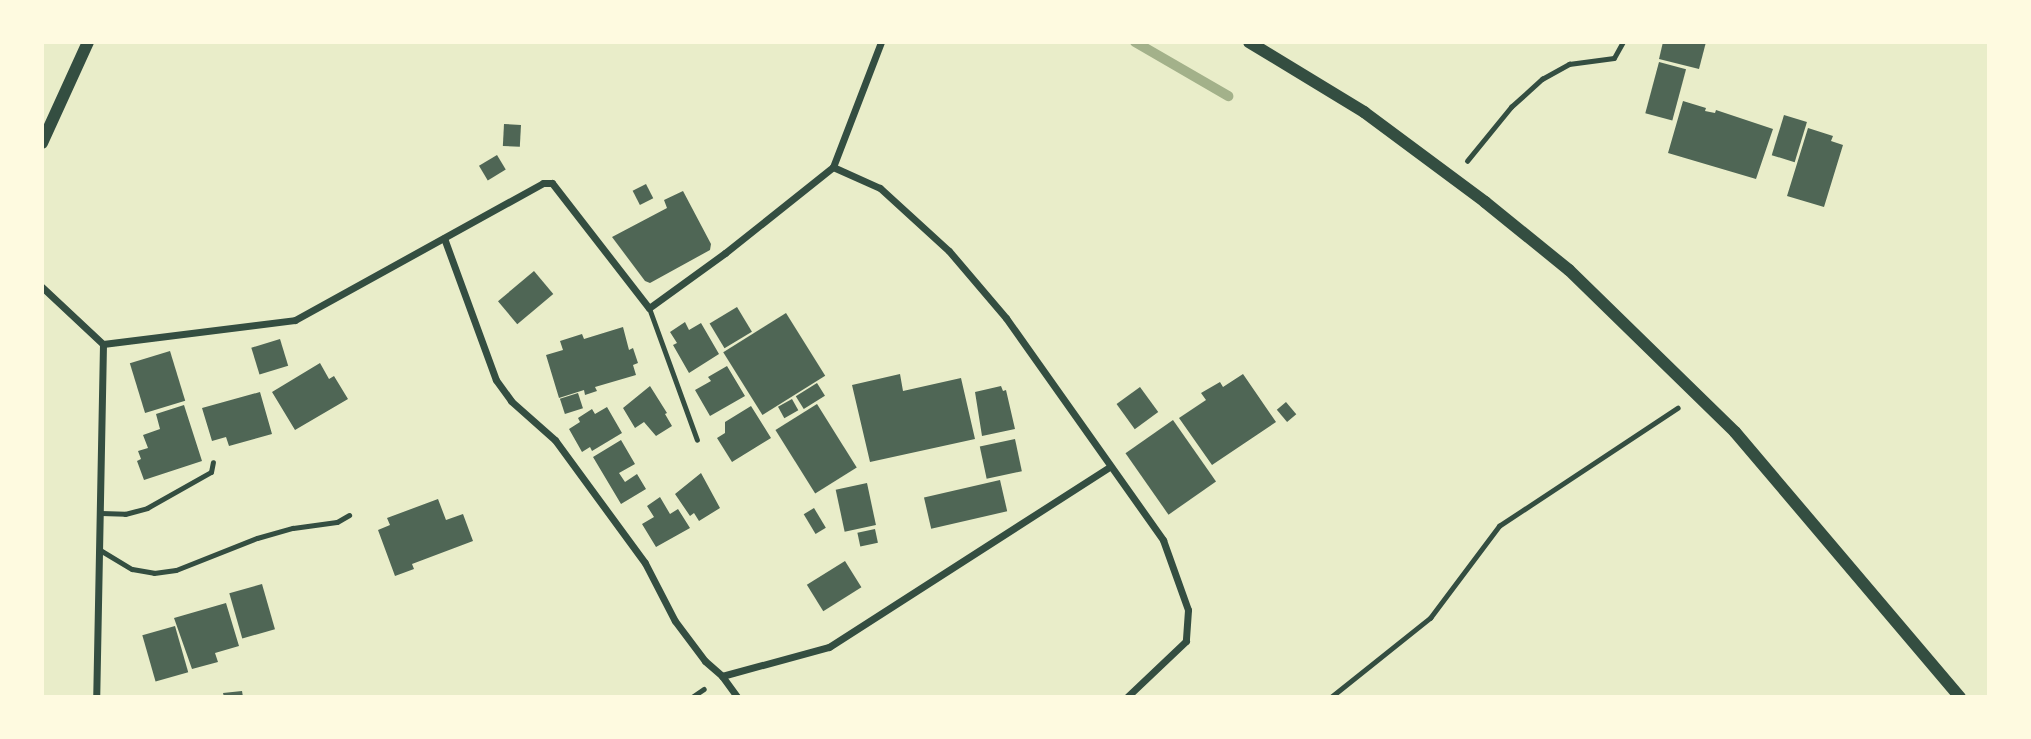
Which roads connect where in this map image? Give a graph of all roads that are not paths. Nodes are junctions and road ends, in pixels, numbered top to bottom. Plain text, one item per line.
1 (88, 42) edge
2 (881, 42) edge
3 (1249, 42) edge
4 (42, 143) edge
5 (833, 167) junction
6 (444, 238) junction
7 (42, 287) edge
8 (649, 308) junction
9 (103, 344) junction
10 (697, 440) dead end
11 (213, 461) dead end
12 (1109, 467) junction
13 (101, 513) junction
14 (349, 515) dead end
15 (100, 550) junction
16 (722, 676) junction
17 (96, 697) edge
18 (737, 697) edge
19 (1128, 697) edge
20 (1959, 697) edge

1 - 4 street
2 - 5 street
3 - 20 street
5 - 8 street
5 - 12 street
6 - 8 street
6 - 9 street
6 - 16 street
7 - 9 street
8 - 10 lane
9 - 13 street
11 - 13 lane
12 - 16 street
12 - 19 street
13 - 15 street
14 - 15 lane
15 - 17 street
16 - 18 street

